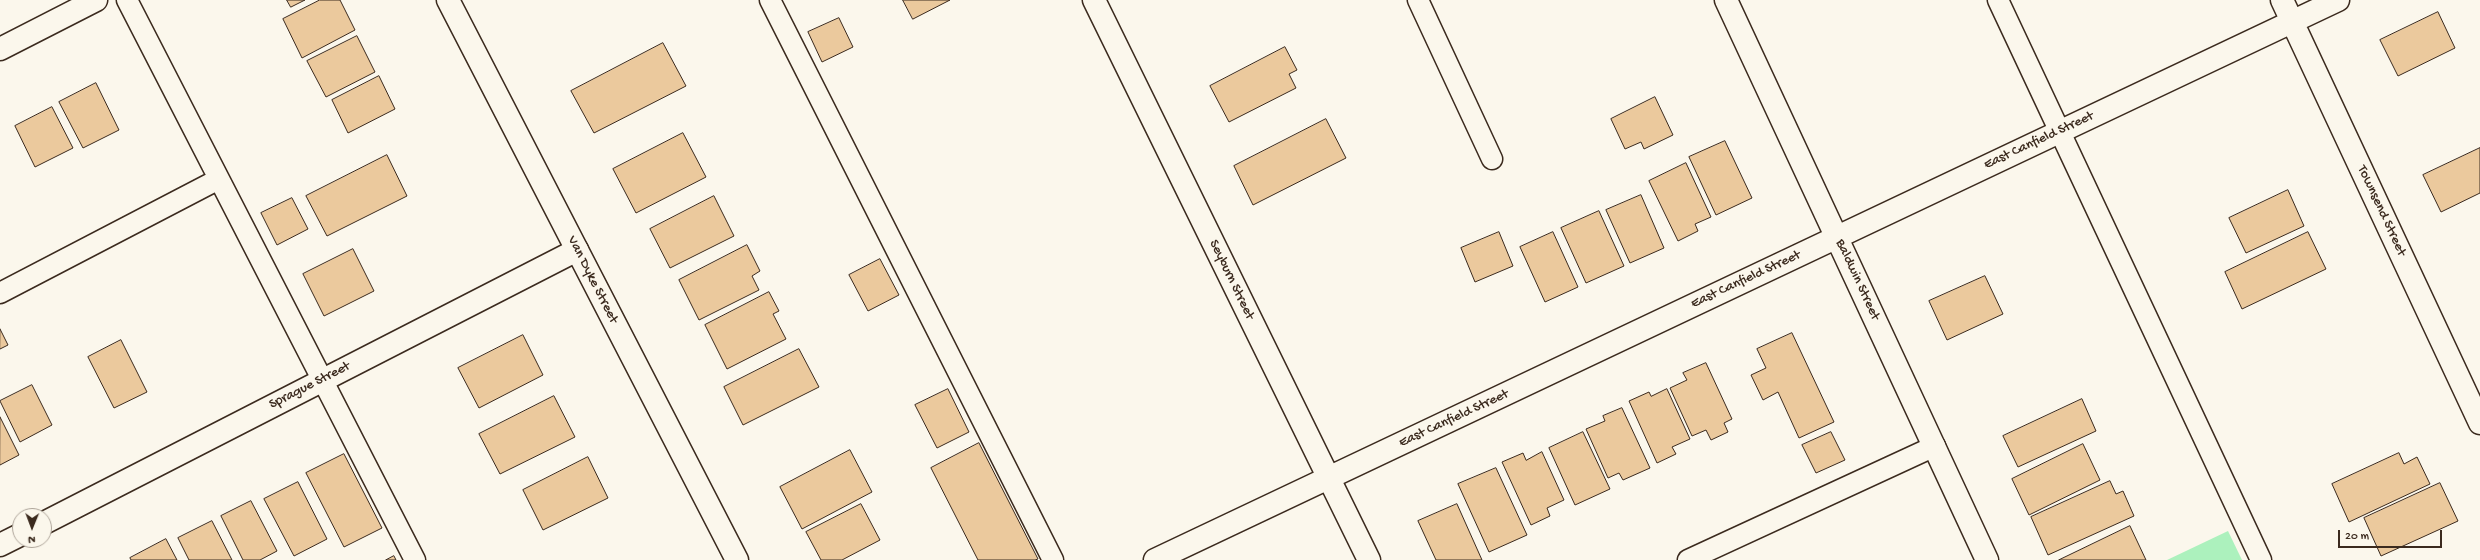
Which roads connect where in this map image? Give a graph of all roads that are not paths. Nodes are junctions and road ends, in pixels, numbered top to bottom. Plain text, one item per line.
1 (96, 0) edge
2 (127, 0) edge
3 (448, 0) edge
4 (770, 0) edge
5 (1094, 0) edge
6 (1418, 0) edge
7 (1726, 0) edge
8 (1998, 0) edge
9 (2282, 0) edge
10 (2338, 0) edge
11 (2292, 22) junction
12 (0, 49) edge
13 (2060, 132) junction
14 (1492, 159) dead end
15 (219, 179) junction
16 (1837, 237) junction
17 (577, 250) junction
18 (0, 292) edge
19 (323, 380) junction
20 (2480, 423) edge
21 (1935, 446) junction
22 (1329, 478) junction
23 (52, 519) edge
24 (12, 539) edge
25 (0, 545) edge
26 (415, 560) edge
27 (737, 560) edge
28 (1053, 560) edge
29 (1155, 560) edge
30 (1369, 560) edge
31 (1688, 560) edge
32 (1988, 560) edge
33 (2261, 560) edge

1 - 12 street
2 - 15 lane
3 - 17 street, Van Dyke Street
4 - 28 lane
5 - 22 street, Seyburn Street
6 - 14 lane
7 - 16 street, Baldwin Street
8 - 13 lane
9 - 11 street, Townsend Street
10 - 11 street, East Canfield Street
11 - 13 street, East Canfield Street
11 - 20 street, Townsend Street
13 - 16 street, East Canfield Street
13 - 33 lane
15 - 18 lane
15 - 19 lane
16 - 21 street, Baldwin Street
16 - 22 street, East Canfield Street
17 - 19 street, Sprague Street
17 - 27 street, Van Dyke Street
19 - 23 street, Sprague Street
19 - 26 lane
21 - 31 lane
21 - 32 street, Baldwin Street
22 - 29 street, East Canfield Street
22 - 30 street, Seyburn Street
24 - 25 street

